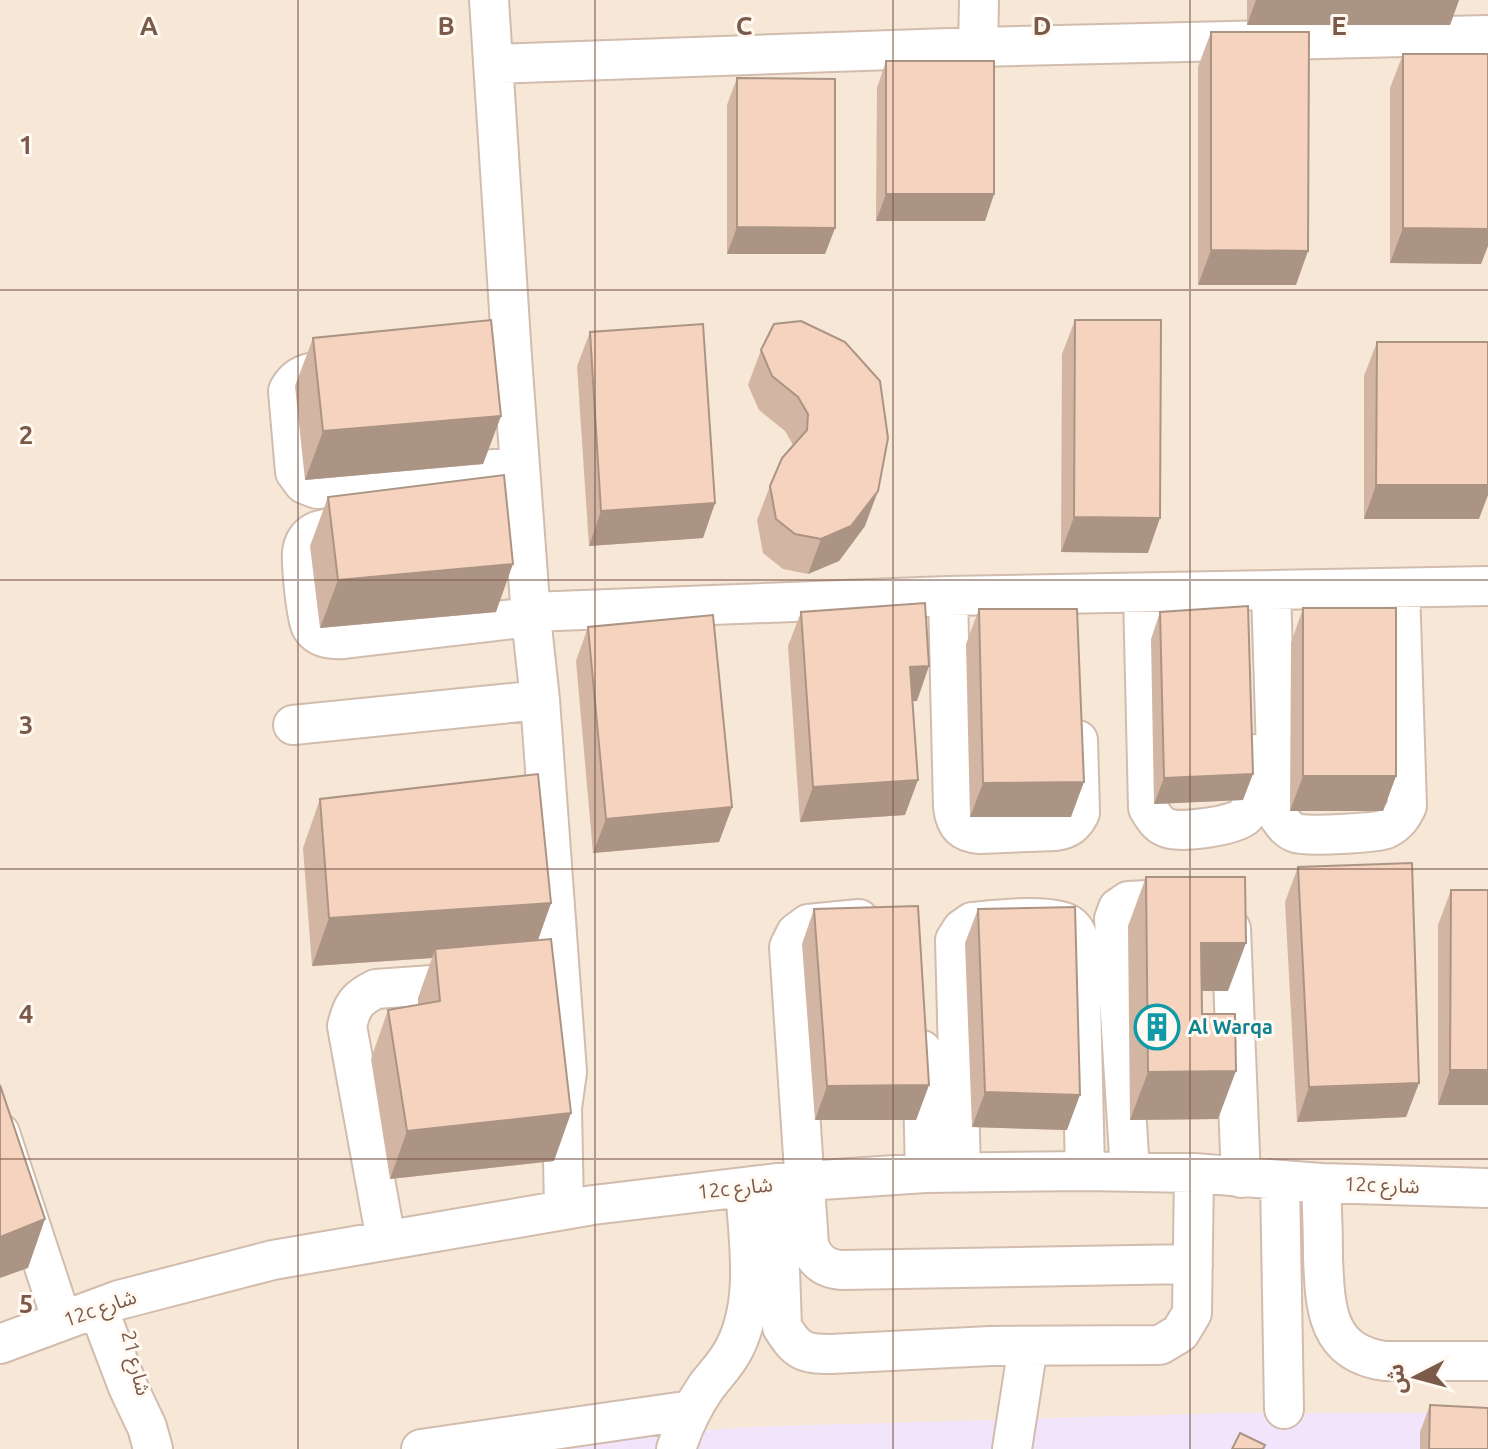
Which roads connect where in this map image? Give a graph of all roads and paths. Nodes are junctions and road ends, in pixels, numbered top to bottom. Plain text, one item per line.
1 (489, 0) edge
2 (979, 0) edge
3 (1488, 35) edge
4 (978, 47) junction
5 (493, 64) junction
6 (374, 368) edge
7 (520, 466) junction
8 (404, 523) edge
9 (1488, 586) edge
10 (1400, 588) junction
11 (1260, 590) junction
12 (1143, 593) junction
13 (948, 596) junction
14 (531, 615) junction
15 (540, 700) junction
16 (1076, 706) edge
17 (293, 725) dead end
18 (896, 917) edge
19 (534, 978) junction
20 (921, 1022) edge
21 (0, 1133) edge
22 (1085, 1171) junction
23 (1130, 1171) junction
24 (943, 1172) junction
25 (1194, 1173) junction
26 (1241, 1178) junction
27 (1280, 1180) junction
28 (1321, 1183) junction
29 (776, 1184) junction
30 (1488, 1188) edge
31 (578, 1207) junction
32 (386, 1240) junction
33 (1193, 1264) junction
34 (109, 1304) junction
35 (62, 1321) junction
36 (0, 1344) edge
37 (1028, 1346) junction
38 (1488, 1361) edge
39 (1284, 1409) dead end
40 (692, 1410) junction
41 (150, 1438) edge
42 (421, 1449) edge
43 (676, 1449) edge
44 (1012, 1449) edge

1 - 5 street
2 - 4 street
3 - 4 street
4 - 5 street
5 - 7 street
6 - 7 street
7 - 14 street
8 - 14 street
9 - 10 street
10 - 11 street
10 - 11 street
11 - 12 street
11 - 12 street
12 - 13 street
13 - 14 street
13 - 16 street
14 - 15 street
15 - 17 street
15 - 19 street
18 - 29 street
19 - 31 street
19 - 32 street
20 - 24 street
21 - 35 street
22 - 23 street, 12c شارع
22 - 24 street, 12c شارع
22 - 24 street
23 - 25 street, 12c شارع
23 - 26 street
24 - 29 street, 12c شارع
25 - 26 street, 12c شارع
25 - 33 street
26 - 27 street, 12c شارع
27 - 28 street, 12c شارع
27 - 39 street
28 - 30 street, 12c شارع
28 - 38 street
29 - 31 street, 12c شارع
29 - 33 street
29 - 37 street
29 - 40 street
31 - 32 street, 12c شارع
32 - 34 street, 12c شارع
33 - 37 street
34 - 35 street, 12c شارع
34 - 41 street, شارع 21
35 - 36 street, 12c شارع
37 - 44 street
40 - 42 street
40 - 43 street

